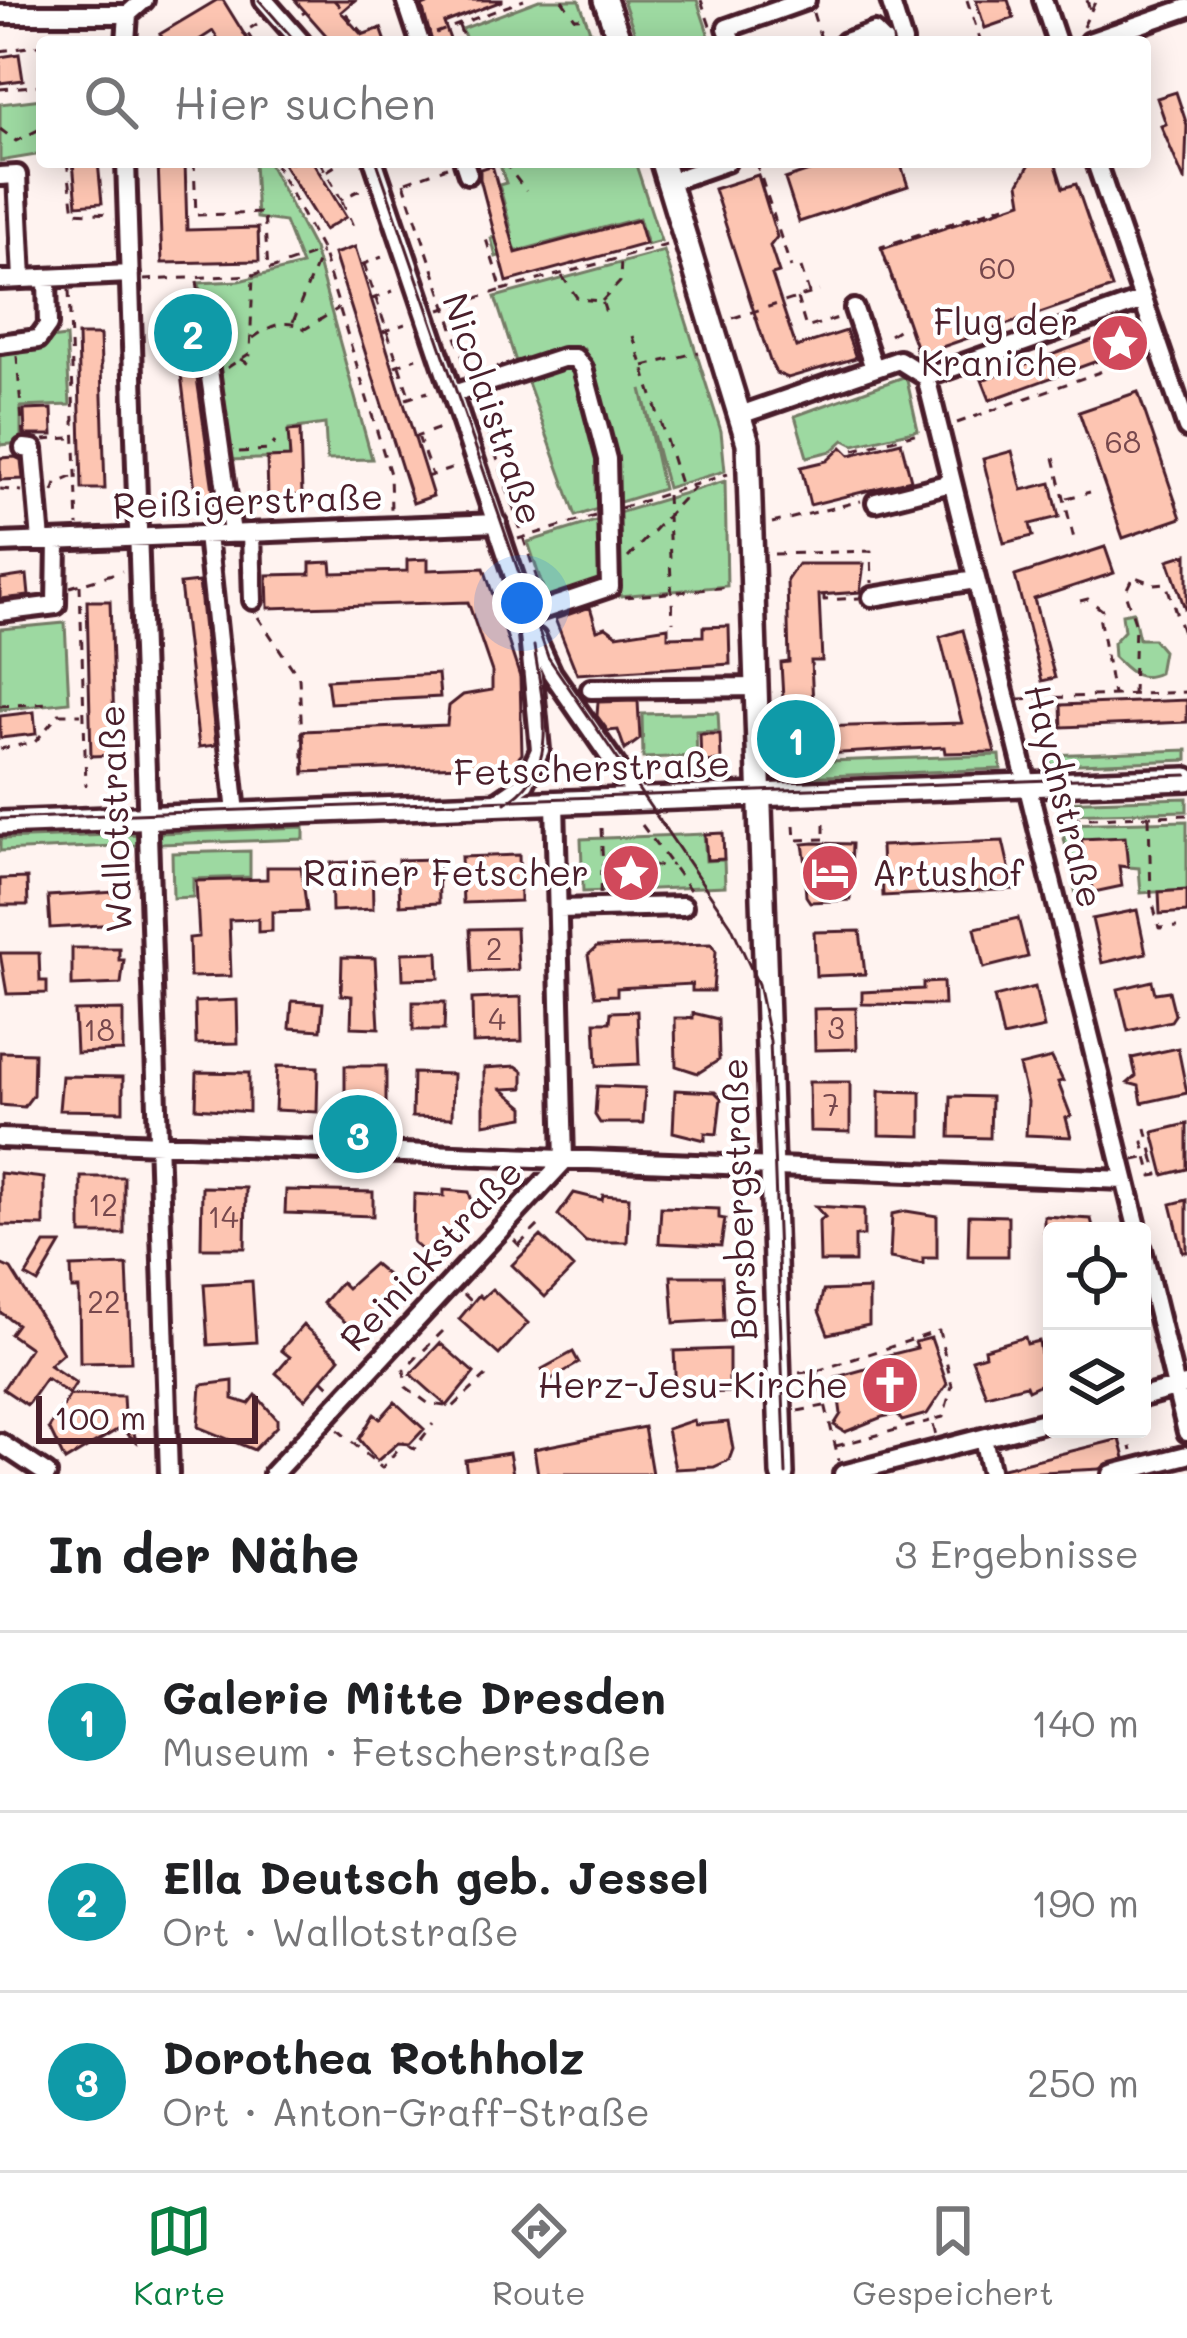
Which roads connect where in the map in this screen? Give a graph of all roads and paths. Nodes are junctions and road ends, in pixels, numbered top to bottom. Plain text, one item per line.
1 (144, 0) edge
2 (264, 0) edge
3 (334, 0) edge
4 (406, 0) edge
5 (524, 0) edge
6 (562, 0) edge
7 (605, 0) edge
8 (701, 0) edge
9 (807, 0) edge
10 (890, 0) edge
11 (967, 0) edge
12 (1043, 0) edge
13 (1087, 0) edge
14 (1096, 0) edge
15 (1187, 8) edge
16 (0, 14) edge
17 (128, 14) junction
18 (588, 17) dead end
19 (257, 24) dead end
20 (459, 24) junction
21 (126, 36) edge
22 (250, 36) edge
23 (297, 36) edge
24 (365, 36) edge
25 (417, 36) edge
26 (431, 36) edge
27 (463, 36) edge
28 (618, 36) edge
29 (713, 36) edge
30 (730, 36) edge
31 (820, 36) edge
32 (901, 36) edge
33 (979, 36) edge
34 (1055, 36) edge
35 (1106, 36) edge
36 (36, 46) edge
37 (0, 51) edge
38 (36, 86) edge
39 (0, 89) edge
40 (0, 129) edge
41 (36, 131) edge
42 (68, 168) edge
43 (126, 168) edge
44 (194, 168) edge
45 (277, 168) edge
46 (324, 168) edge
47 (332, 168) edge
48 (376, 168) edge
49 (457, 168) edge
50 (510, 168) edge
51 (758, 168) edge
52 (1098, 168) edge
53 (326, 172) junction
54 (666, 172) edge
55 (0, 176) edge
56 (404, 183) junction
57 (360, 190) dead end
58 (526, 190) dead end
59 (384, 191) junction
60 (341, 199) junction
61 (1011, 203) dead end
62 (128, 215) junction
63 (356, 232) dead end
64 (486, 239) dead end
65 (668, 245) dead end
66 (322, 251) junction
67 (382, 257) dead end
68 (621, 258) junction
69 (791, 268) dead end
70 (801, 268) dead end
71 (268, 271) junction
72 (561, 274) junction
73 (253, 275) junction
74 (68, 277) junction
75 (130, 277) junction
76 (47, 278) junction
77 (22, 279) junction
78 (197, 279) junction
79 (0, 280) edge
80 (502, 290) junction
81 (394, 291) dead end
82 (819, 291) dead end
83 (809, 294) junction
84 (374, 298) junction
85 (797, 298) junction
86 (1143, 300) junction
87 (602, 301) junction
88 (339, 308) junction
89 (446, 308) junction
90 (849, 312) joint
91 (426, 314) junction
92 (607, 316) dead end
93 (733, 318) dead end
94 (293, 322) junction
95 (405, 324) dead end
96 (907, 324) junction
97 (385, 331) junction
98 (204, 334) joint
99 (890, 335) dead end
100 (633, 336) dead end
101 (252, 339) junction
102 (8, 343) edge
103 (701, 351) dead end
104 (917, 354) dead end
105 (416, 358) dead end
106 (397, 365) junction
107 (643, 367) junction
108 (1108, 369) dead end
109 (868, 370) junction
110 (926, 377) junction
111 (210, 380) junction
112 (473, 388) junction
113 (428, 392) dead end
114 (453, 394) junction
115 (742, 414) junction
116 (440, 428) dead end
117 (1187, 428) edge
118 (930, 429) junction
119 (73, 438) junction
120 (275, 442) dead end
121 (28, 448) junction
122 (854, 450) dead end
123 (221, 452) junction
124 (1054, 458) dead end
125 (454, 468) dead end
126 (74, 476) junction
127 (951, 483) junction
128 (697, 484) dead end
129 (0, 489) edge
130 (681, 489) dead end
131 (1090, 492) dead end
132 (667, 493) dead end
133 (1065, 499) junction
134 (876, 502) joint
135 (38, 505) junction
136 (668, 515) junction
137 (555, 519) dead end
138 (497, 523) junction
139 (772, 523) dead end
140 (557, 527) dead end
141 (392, 529) junction
142 (241, 533) junction
143 (206, 535) junction
144 (139, 538) junction
145 (78, 540) junction
146 (49, 541) junction
147 (0, 543) edge
148 (1075, 543) dead end
149 (774, 554) dead end
150 (141, 570) junction
151 (975, 580) junction
152 (610, 581) junction
153 (80, 586) junction
154 (731, 587) dead end
155 (671, 592) junction
156 (58, 595) junction
157 (824, 595) dead end
158 (872, 597) junction
159 (253, 600) joint
160 (1079, 601) dead end
161 (547, 608) junction
162 (0, 612) edge
163 (527, 615) junction
164 (673, 622) dead end
165 (1187, 645) edge
166 (758, 687) junction
167 (591, 689) dead end
168 (1187, 692) edge
169 (1133, 694) junction
170 (1113, 695) junction
171 (1006, 699) junction
172 (47, 703) dead end
173 (0, 706) edge
174 (82, 715) junction
175 (0, 749) edge
176 (304, 776) dead end
177 (1187, 778) edge
178 (1027, 784) junction
179 (86, 786) dead end
180 (760, 795) junction
181 (639, 800) junction
182 (555, 802) junction
183 (494, 805) junction
184 (236, 813) junction
185 (1149, 815) junction
186 (1187, 815) edge
187 (148, 818) junction
188 (1053, 819) dead end
189 (0, 823) edge
190 (824, 824) dead end
191 (642, 825) dead end
192 (794, 825) dead end
193 (601, 828) dead end
194 (824, 839) junction
195 (824, 846) dead end
196 (674, 865) junction
197 (603, 869) junction
198 (600, 894) dead end
199 (687, 898) joint
200 (557, 909) junction
201 (1178, 927) dead end
202 (1146, 1128) dead end
203 (0, 1138) edge
204 (158, 1144) junction
205 (1153, 1156) dead end
206 (564, 1161) junction
207 (772, 1170) junction
208 (1125, 1180) junction
209 (1136, 1222) edge
210 (539, 1225) dead end
211 (513, 1238) dead end
212 (520, 1245) dead end
213 (526, 1252) dead end
214 (1151, 1280) edge
215 (462, 1293) dead end
216 (472, 1302) dead end
217 (377, 1310) dead end
218 (391, 1321) dead end
219 (443, 1331) dead end
220 (410, 1350) dead end
221 (416, 1355) junction
222 (424, 1360) dead end
223 (817, 1371) junction
224 (486, 1376) dead end
225 (778, 1377) junction
226 (322, 1379) dead end
227 (330, 1387) dead end
228 (1182, 1387) edge
229 (1151, 1395) edge
230 (826, 1405) junction
231 (780, 1412) junction
232 (932, 1420) junction
233 (1043, 1422) edge
234 (433, 1424) dead end
235 (337, 1429) dead end
236 (1187, 1432) edge
237 (983, 1438) junction
238 (1128, 1438) edge
239 (0, 1443) edge
240 (836, 1446) junction
241 (939, 1449) junction
242 (1187, 1455) edge
243 (1136, 1468) junction
244 (47, 1474) edge
245 (169, 1474) edge
246 (273, 1474) edge
247 (782, 1474) edge
248 (842, 1474) edge
249 (991, 1474) edge
250 (1112, 1474) edge

1 - 17 street
2 - 23 street
3 - 24 path
4 - 25 street
5 - 20 path
6 - 18 path
7 - 28 main road
8 - 29 path
9 - 30 street
9 - 31 path
10 - 32 street
11 - 33 path
12 - 34 street
13 - 14 path
15 - 35 street
16 - 17 street
17 - 21 street
19 - 22 path
20 - 26 path
20 - 27 path
36 - 37 path
38 - 39 path
40 - 41 path
42 - 62 path
43 - 62 street, Wallotstraße
44 - 71 path
45 - 66 path
46 - 53 path
47 - 53 path
48 - 59 street, Nicolaistraße
49 - 56 path
50 - 58 path
51 - 69 path
52 - 86 street
53 - 60 path
54 - 115 main road, Borsbergstraße
55 - 77 street
56 - 59 path
56 - 89 path
57 - 60 path
59 - 91 street, Nicolaistraße
60 - 63 path
61 - 96 path
62 - 75 street, Wallotstraße
64 - 80 path
65 - 68 path
66 - 71 path
66 - 88 path
66 - 94 path
67 - 84 path
68 - 72 path
68 - 87 path
70 - 83 path
71 - 73 path
72 - 80 path
72 - 87 path
73 - 78 path
73 - 101 path
74 - 75 street
74 - 76 street
74 - 119 path
75 - 78 path
75 - 144 street, Wallotstraße
76 - 77 street
76 - 102 street
77 - 79 street
78 - 98 path
80 - 89 path
81 - 84 path
82 - 83 path
83 - 85 path
84 - 97 path
85 - 90 path
85 - 93 path
86 - 110 street
86 - 117 street
87 - 92 path
88 - 94 path
88 - 141 path
89 - 91 path
89 - 112 path
90 - 109 street
91 - 114 street, Nicolaistraße
94 - 101 path
95 - 97 path
96 - 99 path
96 - 104 path
97 - 106 path
98 - 111 street
100 - 107 path
101 - 111 path
102 - 121 path
103 - 107 path
105 - 106 path
106 - 113 path
107 - 130 path
108 - 118 path
109 - 110 street
109 - 115 street
110 - 118 street, Haydnstraße
111 - 123 street
112 - 114 street
112 - 152 street
112 - 161 path
114 - 138 street, Nicolaistraße
115 - 166 main road, Borsbergstraße
116 - 125 path
118 - 122 path
118 - 127 street, Haydnstraße
119 - 121 path
119 - 126 path
120 - 123 path
121 - 135 street
123 - 142 street
124 - 133 path
126 - 135 path
126 - 145 path
127 - 134 street
127 - 151 street, Haydnstraße
128 - 136 path
129 - 135 path
131 - 133 path
132 - 136 path
133 - 148 path
134 - 139 path
135 - 146 street
136 - 152 path
136 - 155 path
137 - 140 path
138 - 141 street, Reißigerstraße
138 - 163 street, Nicolaistraße
141 - 142 street, Reißigerstraße
142 - 143 street, Reißigerstraße
142 - 159 street
143 - 144 street, Reißigerstraße
143 - 184 street
144 - 145 street, Reißigerstraße
144 - 150 street, Wallotstraße
145 - 146 street, Reißigerstraße
146 - 147 street, Reißigerstraße
146 - 156 street
149 - 158 path
150 - 153 path
150 - 187 street, Wallotstraße
151 - 158 street
151 - 171 street, Haydnstraße
152 - 155 path
152 - 161 street
153 - 156 path
153 - 174 path
154 - 155 path
155 - 164 path
156 - 162 street
157 - 158 path
159 - 176 path
160 - 170 path
161 - 163 street
163 - 181 street
163 - 183 street, Nicolaistraße
165 - 169 path
166 - 167 street
166 - 180 main road, Borsbergstraße
168 - 169 path
169 - 170 path
170 - 171 path
171 - 178 street, Haydnstraße
172 - 173 path
174 - 175 path
174 - 179 path
177 - 178 main road, Fetscherstraße
178 - 180 main road, Fetscherstraße
178 - 208 street, Haydnstraße
180 - 181 main road, Fetscherstraße
180 - 207 main road, Borsbergstraße
181 - 182 main road, Fetscherstraße
182 - 183 main road, Fetscherstraße
182 - 200 street, Reinickstraße
183 - 184 main road, Fetscherstraße
184 - 187 main road, Fetscherstraße
185 - 186 path
185 - 188 path
185 - 201 path
187 - 189 main road, Fetscherstraße
187 - 204 street, Wallotstraße
190 - 194 path
191 - 196 path
192 - 194 path
193 - 197 path
194 - 195 path
196 - 197 path
196 - 199 path
197 - 198 path
199 - 200 street
200 - 206 street, Reinickstraße
202 - 205 path
203 - 204 street
204 - 206 street
204 - 245 street, Wallotstraße
206 - 207 street
206 - 246 street, Reinickstraße
207 - 208 street
207 - 225 main road, Borsbergstraße
208 - 209 street, Haydnstraße
210 - 212 path
211 - 213 path
214 - 228 street
215 - 216 path
217 - 218 path
219 - 221 path
220 - 221 path
221 - 222 path
221 - 224 path
223 - 225 path
223 - 230 path
223 - 232 path
225 - 231 main road, Borsbergstraße
226 - 227 path
228 - 229 street
228 - 236 street
230 - 231 path
230 - 240 path
231 - 247 main road, Borsbergstraße
232 - 240 path
232 - 241 path
233 - 237 street
234 - 235 path
237 - 241 street
237 - 249 street
238 - 243 path
239 - 244 street
240 - 248 path
241 - 248 street
242 - 243 street
243 - 250 street

